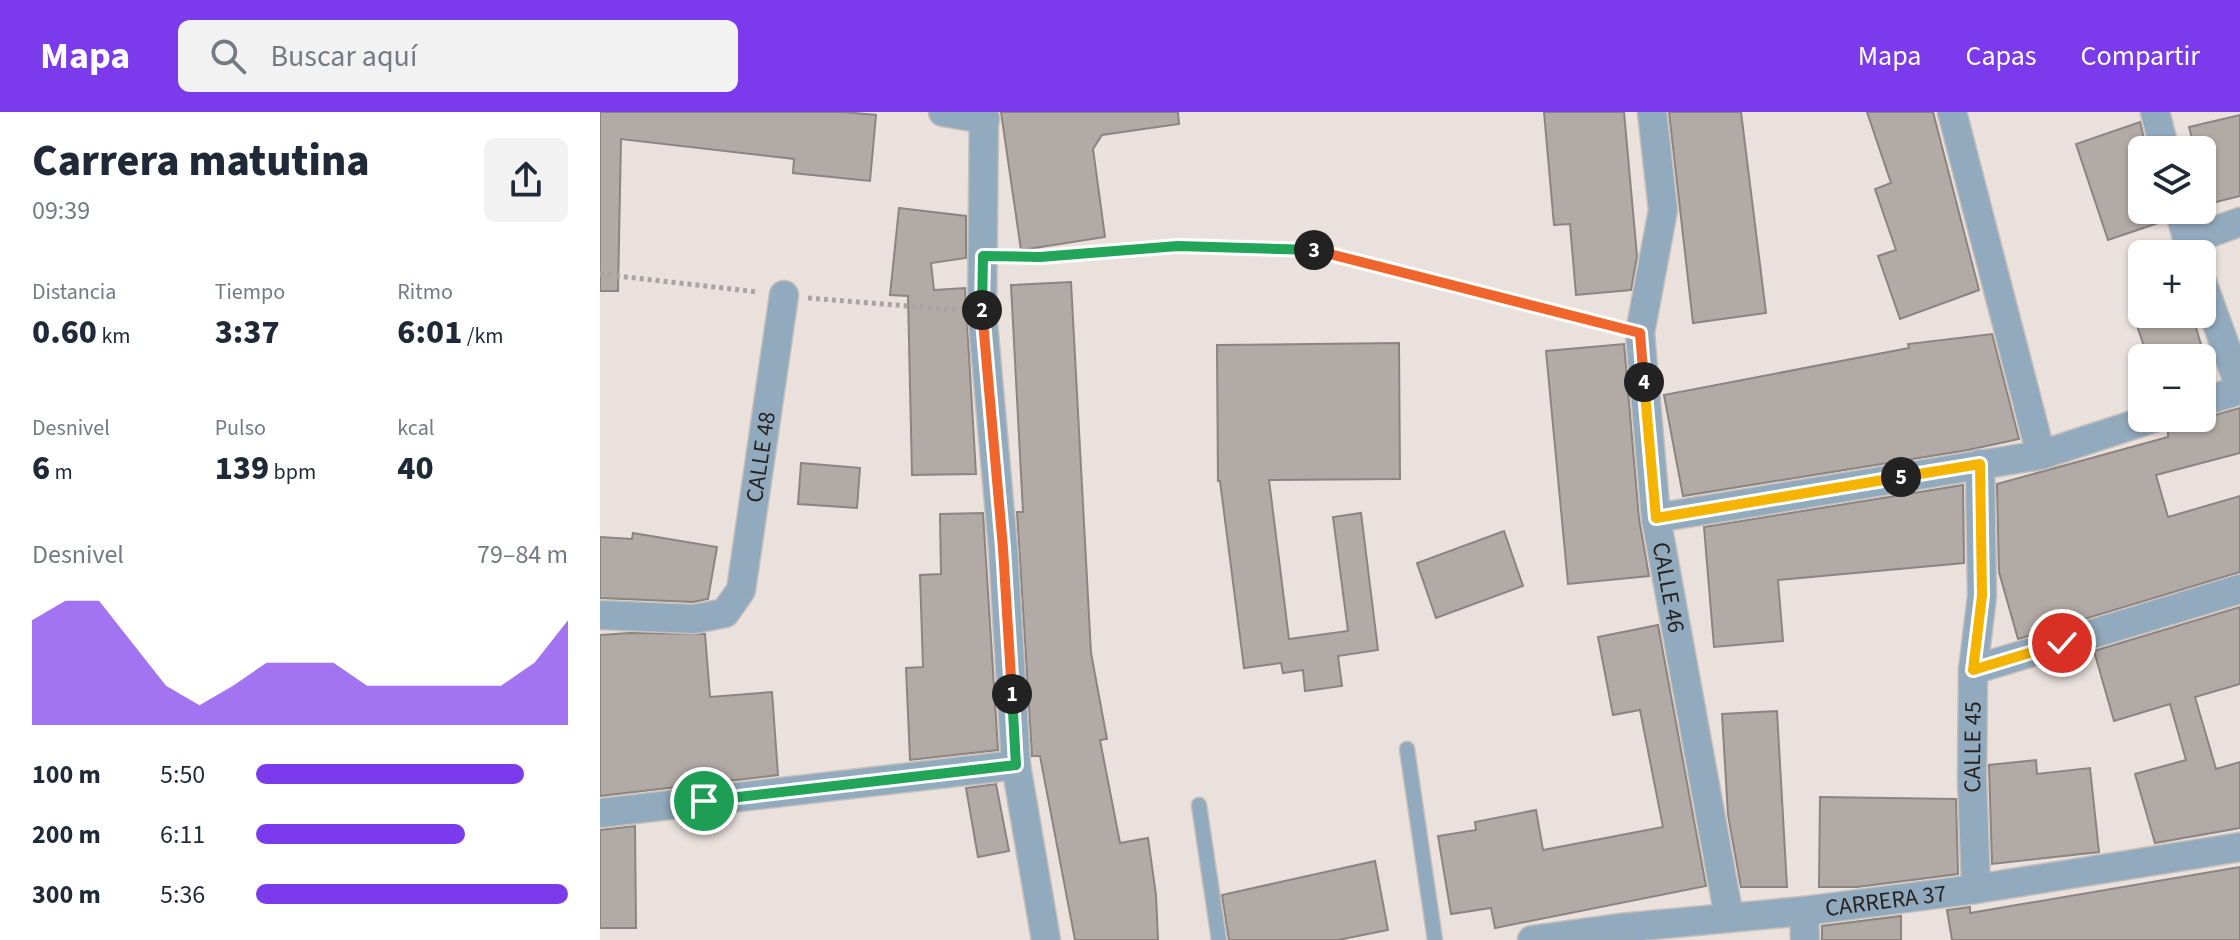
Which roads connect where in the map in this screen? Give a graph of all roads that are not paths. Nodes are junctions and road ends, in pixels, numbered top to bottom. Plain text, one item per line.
1 (943, 112) edge
2 (1652, 112) edge
3 (1952, 112) edge
4 (2155, 112) edge
5 (985, 115) edge
6 (2161, 136) edge
7 (2240, 222) edge
8 (2205, 240) edge
9 (784, 295) dead end
10 (2216, 321) edge
11 (2240, 388) edge
12 (2216, 397) edge
13 (2128, 427) edge
14 (2041, 455) junction
15 (1980, 464) junction
16 (1656, 518) junction
17 (2240, 589) edge
18 (600, 615) edge
19 (1973, 670) junction
20 (1407, 749) dead end
21 (1016, 765) junction
22 (1199, 805) dead end
23 (600, 813) edge
24 (2240, 847) edge
25 (1976, 889) junction
26 (1804, 911) junction
27 (1729, 917) junction
28 (1046, 940) edge
29 (1219, 940) edge
30 (1435, 940) edge
31 (1532, 940) edge
32 (1805, 940) edge

1 - 5 street
2 - 16 street, CALLE 46
3 - 14 street
4 - 6 street
5 - 21 street
7 - 8 street
9 - 18 street, CALLE 48
10 - 11 street
11 - 12 street
13 - 14 street
14 - 15 street
15 - 16 street
15 - 19 street, CALLE 45
16 - 27 street, CALLE 46
17 - 19 street
19 - 25 street, CALLE 45
20 - 30 lane
21 - 23 street
21 - 28 street
22 - 29 lane
24 - 25 street, CARRERA 37
25 - 26 street, CARRERA 37
26 - 27 street, CARRERA 37
26 - 32 street
27 - 31 street, CARRERA 37

